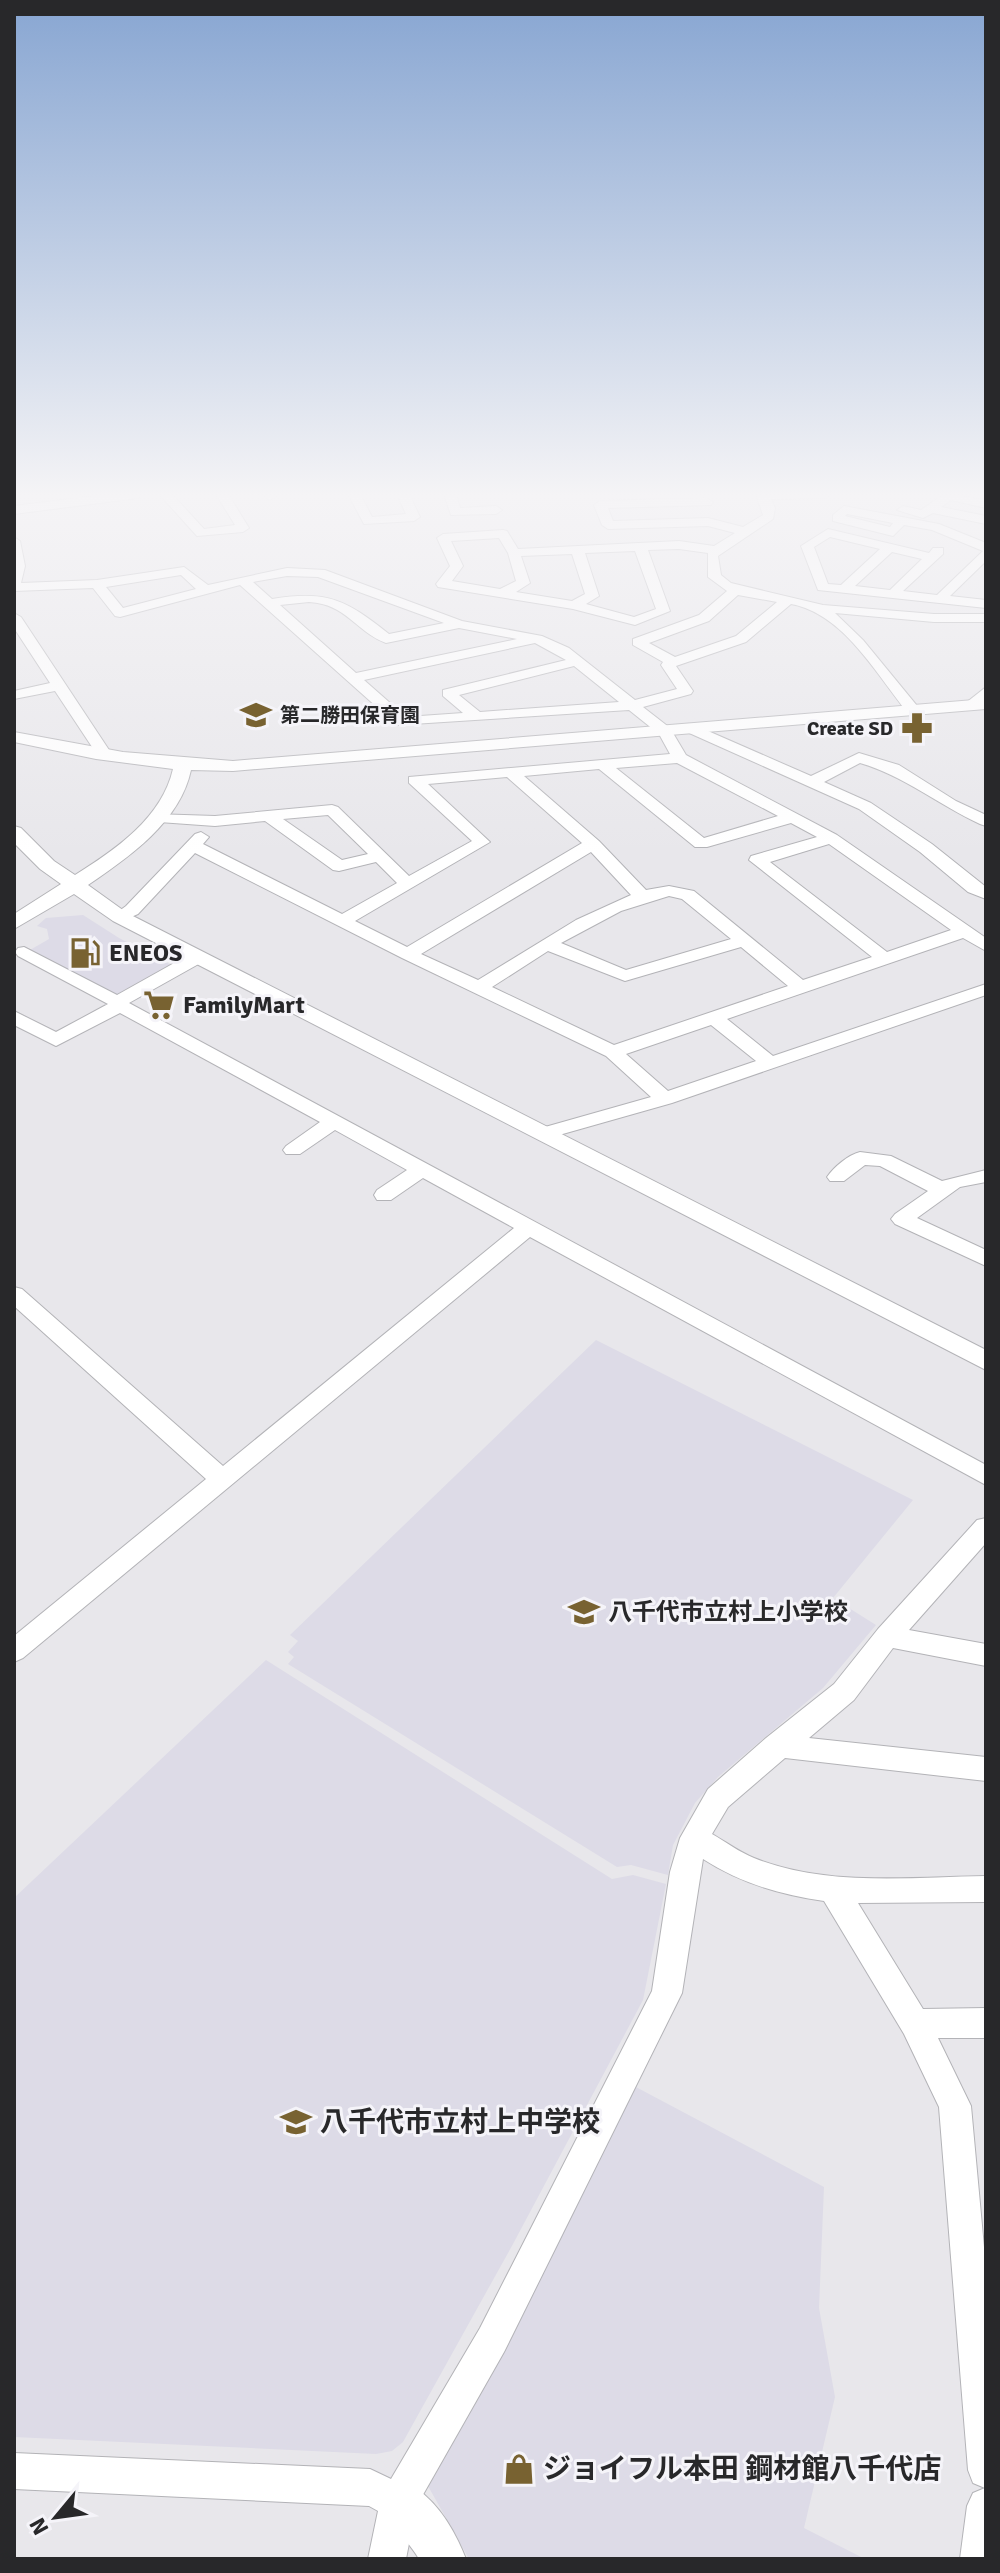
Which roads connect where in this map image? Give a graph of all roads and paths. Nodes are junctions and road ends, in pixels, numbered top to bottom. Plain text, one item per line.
1 (282, 614) edge
2 (353, 614) edge
3 (432, 614) edge
4 (609, 614) edge
5 (654, 614) edge
6 (708, 614) edge
7 (771, 614) edge
8 (827, 614) edge
9 (893, 614) edge
10 (14, 617) edge
11 (986, 618) edge
12 (459, 624) junction
13 (386, 639) junction
14 (537, 639) junction
15 (31, 648) junction
16 (14, 651) edge
17 (578, 661) junction
18 (674, 662) junction
19 (416, 665) junction
20 (354, 678) junction
21 (57, 686) junction
22 (986, 691) edge
23 (14, 695) edge
24 (632, 705) junction
25 (979, 705) edge
26 (913, 710) junction
27 (477, 717) junction
28 (692, 729) junction
29 (665, 731) junction
30 (14, 737) edge
31 (105, 756) junction
32 (680, 758) junction
33 (602, 764) junction
34 (183, 765) junction
35 (775, 767) junction
36 (511, 772) junction
37 (715, 778) junction
38 (813, 781) junction
39 (268, 816) junction
40 (159, 817) junction
41 (794, 817) junction
42 (215, 821) junction
43 (986, 821) edge
44 (17, 838) edge
45 (831, 838) junction
46 (593, 844) junction
47 (194, 846) junction
48 (379, 856) junction
49 (71, 884) junction
50 (409, 885) junction
51 (982, 888) edge
52 (642, 896) junction
53 (120, 917) junction
54 (342, 921) junction
55 (14, 923) edge
56 (965, 931) junction
57 (744, 941) junction
58 (549, 945) junction
59 (986, 946) edge
60 (24, 952) dead end
61 (408, 954) junction
62 (198, 957) junction
63 (884, 958) junction
64 (799, 986) junction
65 (478, 988) junction
66 (986, 989) edge
67 (99, 992) junction
68 (111, 1010) junction
69 (14, 1017) edge
70 (713, 1017) junction
71 (613, 1052) junction
72 (770, 1063) junction
73 (665, 1099) junction
74 (334, 1122) junction
75 (545, 1133) junction
76 (293, 1150) dead end
77 (421, 1170) junction
78 (986, 1176) edge
79 (837, 1177) dead end
80 (941, 1189) junction
81 (384, 1195) dead end
82 (527, 1228) junction
83 (986, 1259) edge
84 (14, 1294) edge
85 (986, 1361) edge
86 (986, 1476) edge
87 (221, 1478) junction
88 (986, 1527) edge
89 (975, 1552) edge
90 (887, 1636) junction
91 (14, 1651) edge
92 (986, 1655) edge
93 (776, 1746) junction
94 (986, 1769) edge
95 (694, 1838) junction
96 (833, 1889) junction
97 (986, 1889) edge
98 (986, 2023) edge
99 (915, 2024) junction
100 (986, 2470) edge
101 (14, 2471) edge
102 (399, 2501) junction
103 (986, 2506) edge
104 (387, 2559) edge
105 (444, 2559) edge
106 (979, 2559) edge

1 - 20 street
2 - 13 street
3 - 12 street
4 - 5 street
6 - 18 street
7 - 18 street
8 - 26 street
9 - 11 street
10 - 15 street
12 - 13 street
12 - 14 street
13 - 19 street
14 - 17 street
14 - 19 street
15 - 16 street
15 - 21 street
17 - 24 street
17 - 27 street
18 - 24 street
19 - 20 street
20 - 27 street
21 - 23 street
21 - 31 street
22 - 25 street
24 - 27 street
24 - 29 street
25 - 26 street
26 - 28 street
28 - 29 street
28 - 35 street
29 - 32 street
29 - 34 street
30 - 31 street
31 - 34 street
32 - 33 street
32 - 37 street
33 - 36 street
33 - 41 street
34 - 40 street
34 - 49 street
35 - 37 street
35 - 38 street
36 - 46 street
36 - 50 street
37 - 41 street
38 - 43 street
38 - 51 street
39 - 42 street
39 - 48 street
39 - 48 street
40 - 42 street
40 - 49 street
41 - 45 street
42 - 47 street
44 - 49 street
45 - 56 street
45 - 63 street
46 - 52 street
46 - 61 street
47 - 53 street
47 - 54 street
48 - 50 street
49 - 53 street
49 - 55 street
50 - 54 street
52 - 57 street
52 - 58 street
53 - 62 street
54 - 61 street
56 - 59 street
56 - 63 street
57 - 58 street
57 - 64 street
58 - 65 street
60 - 67 street
61 - 65 street
62 - 67 street
62 - 75 street
63 - 64 street
64 - 70 street
65 - 71 street
66 - 72 street
67 - 68 street
68 - 69 street
68 - 74 street
70 - 71 street
70 - 72 street
71 - 73 street
72 - 73 street
73 - 75 street
74 - 76 street
74 - 77 street
75 - 85 street
77 - 81 street
77 - 82 street
78 - 80 street
79 - 80 street
80 - 83 street
82 - 86 street
82 - 87 street
84 - 87 street
87 - 91 street
88 - 89 street
89 - 90 street
90 - 92 street
90 - 93 street
93 - 94 street
93 - 95 street
95 - 96 street
95 - 102 street
96 - 97 street
96 - 99 street
98 - 99 street
99 - 100 street
101 - 102 street
102 - 104 street
102 - 105 street
103 - 106 street

